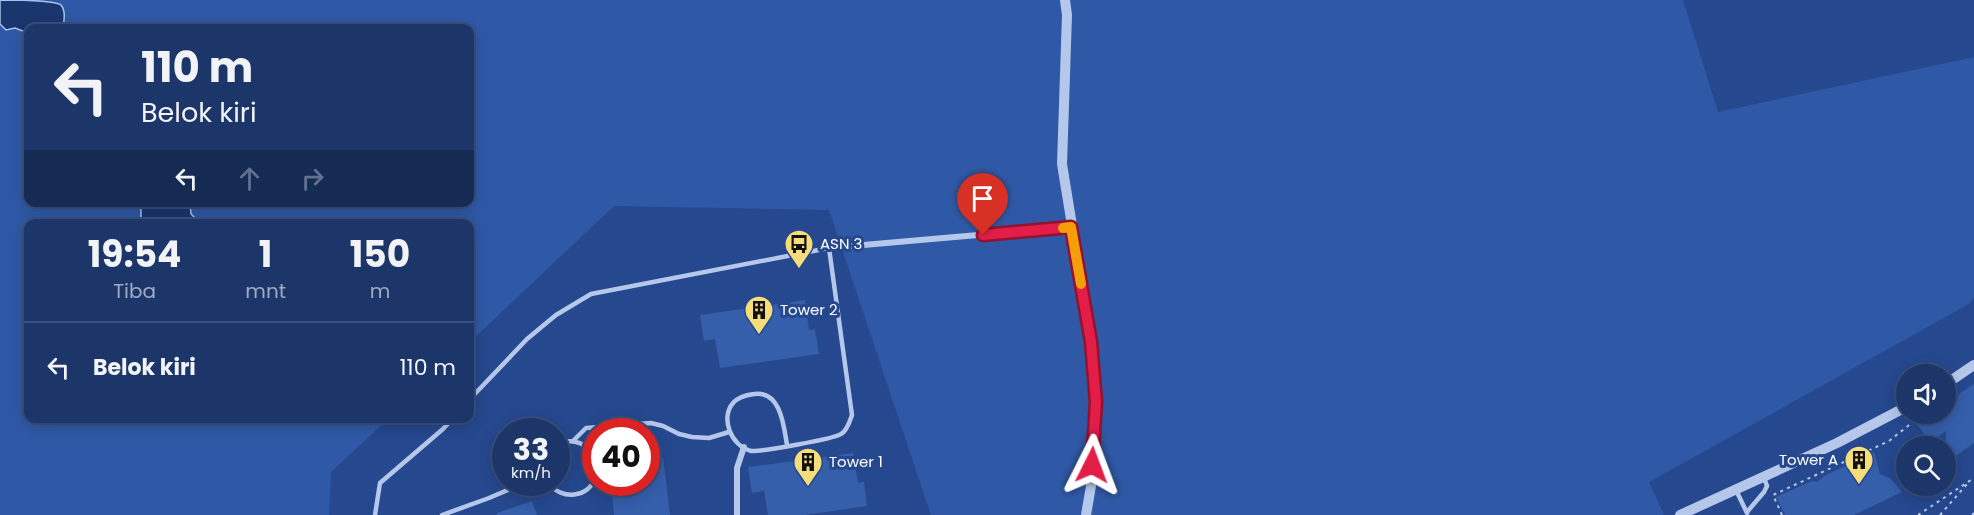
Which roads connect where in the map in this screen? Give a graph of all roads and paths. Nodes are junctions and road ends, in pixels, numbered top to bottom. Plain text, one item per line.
1 (1065, 0) edge
2 (1071, 227) junction
3 (829, 248) junction
4 (1974, 365) edge
5 (1956, 377) edge
6 (474, 395) edge
7 (1896, 412) edge
8 (448, 423) edge
9 (1910, 424) edge
10 (729, 432) junction
11 (570, 441) edge
12 (573, 441) junction
13 (582, 445) edge
14 (787, 445) junction
15 (744, 447) junction
16 (1763, 475) junction
17 (1973, 480) edge
18 (1735, 488) junction
19 (494, 496) edge
20 (1747, 514) edge
21 (375, 515) edge
22 (442, 515) edge
23 (737, 515) edge
24 (1086, 515) edge
25 (1680, 515) edge
26 (1782, 515) edge
27 (1918, 515) edge
28 (1940, 515) edge

1 - 2 street
2 - 3 street
2 - 24 street
3 - 6 lane
3 - 14 lane
4 - 5 street
7 - 16 street
8 - 21 lane
9 - 26 path
10 - 12 lane
10 - 14 lane
10 - 15 lane
11 - 12 lane
12 - 13 lane
14 - 15 lane
15 - 23 street
16 - 18 street
16 - 20 lane
17 - 27 path
17 - 28 path
18 - 20 lane
18 - 25 street
19 - 22 lane

